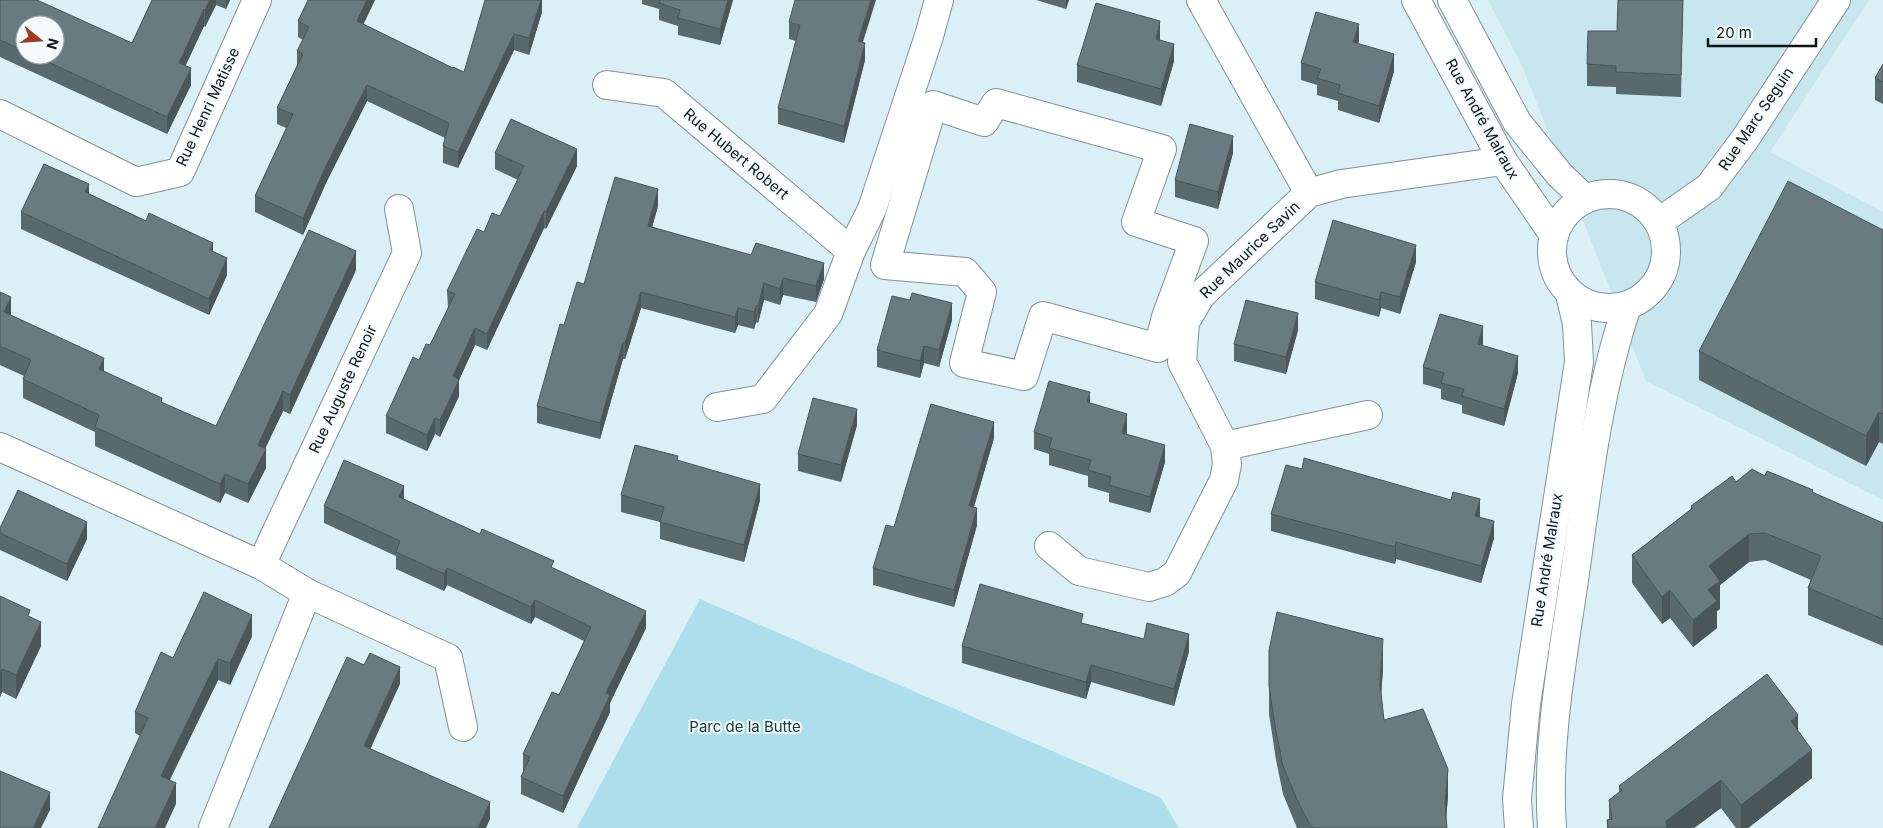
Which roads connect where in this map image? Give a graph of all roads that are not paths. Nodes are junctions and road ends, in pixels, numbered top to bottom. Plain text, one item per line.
1 (257, 0) edge
2 (939, 0) edge
3 (1201, 0) edge
4 (1416, 0) edge
5 (1452, 0) edge
6 (1836, 0) edge
7 (607, 85) dead end
8 (996, 103) joint
9 (0, 114) edge
10 (1503, 162) junction
11 (1309, 193) junction
12 (1585, 199) junction
13 (399, 209) dead end
14 (1659, 222) junction
15 (1554, 235) junction
16 (851, 252) junction
17 (1570, 294) junction
18 (1627, 306) junction
19 (717, 407) dead end
20 (1368, 415) dead end
21 (1225, 446) junction
22 (0, 447) edge
23 (1049, 546) dead end
24 (261, 565) junction
25 (307, 593) junction
26 (463, 727) dead end
27 (213, 828) edge
28 (1519, 828) edge
29 (1552, 828) edge

1 - 9 street, Rue Henri Matisse
2 - 16 street
3 - 11 street, Rue Maurice Savin
4 - 10 street, Rue André Malraux
5 - 12 street, Rue André Malraux
6 - 14 street, Rue Marc Seguin
7 - 16 street, Rue Hubert Robert
8 - 8 street
10 - 11 street, Rue Maurice Savin
10 - 15 street, Rue André Malraux
11 - 21 street, Rue Maurice Savin
12 - 14 street
12 - 15 street
13 - 24 street, Rue Auguste Renoir
14 - 18 street
15 - 17 street
16 - 19 street
17 - 18 street
17 - 28 street, Rue André Malraux
18 - 29 street, Rue André Malraux
20 - 21 street
21 - 23 street, Rue Maurice Savin
22 - 24 street
24 - 25 street
25 - 26 street
25 - 27 street

